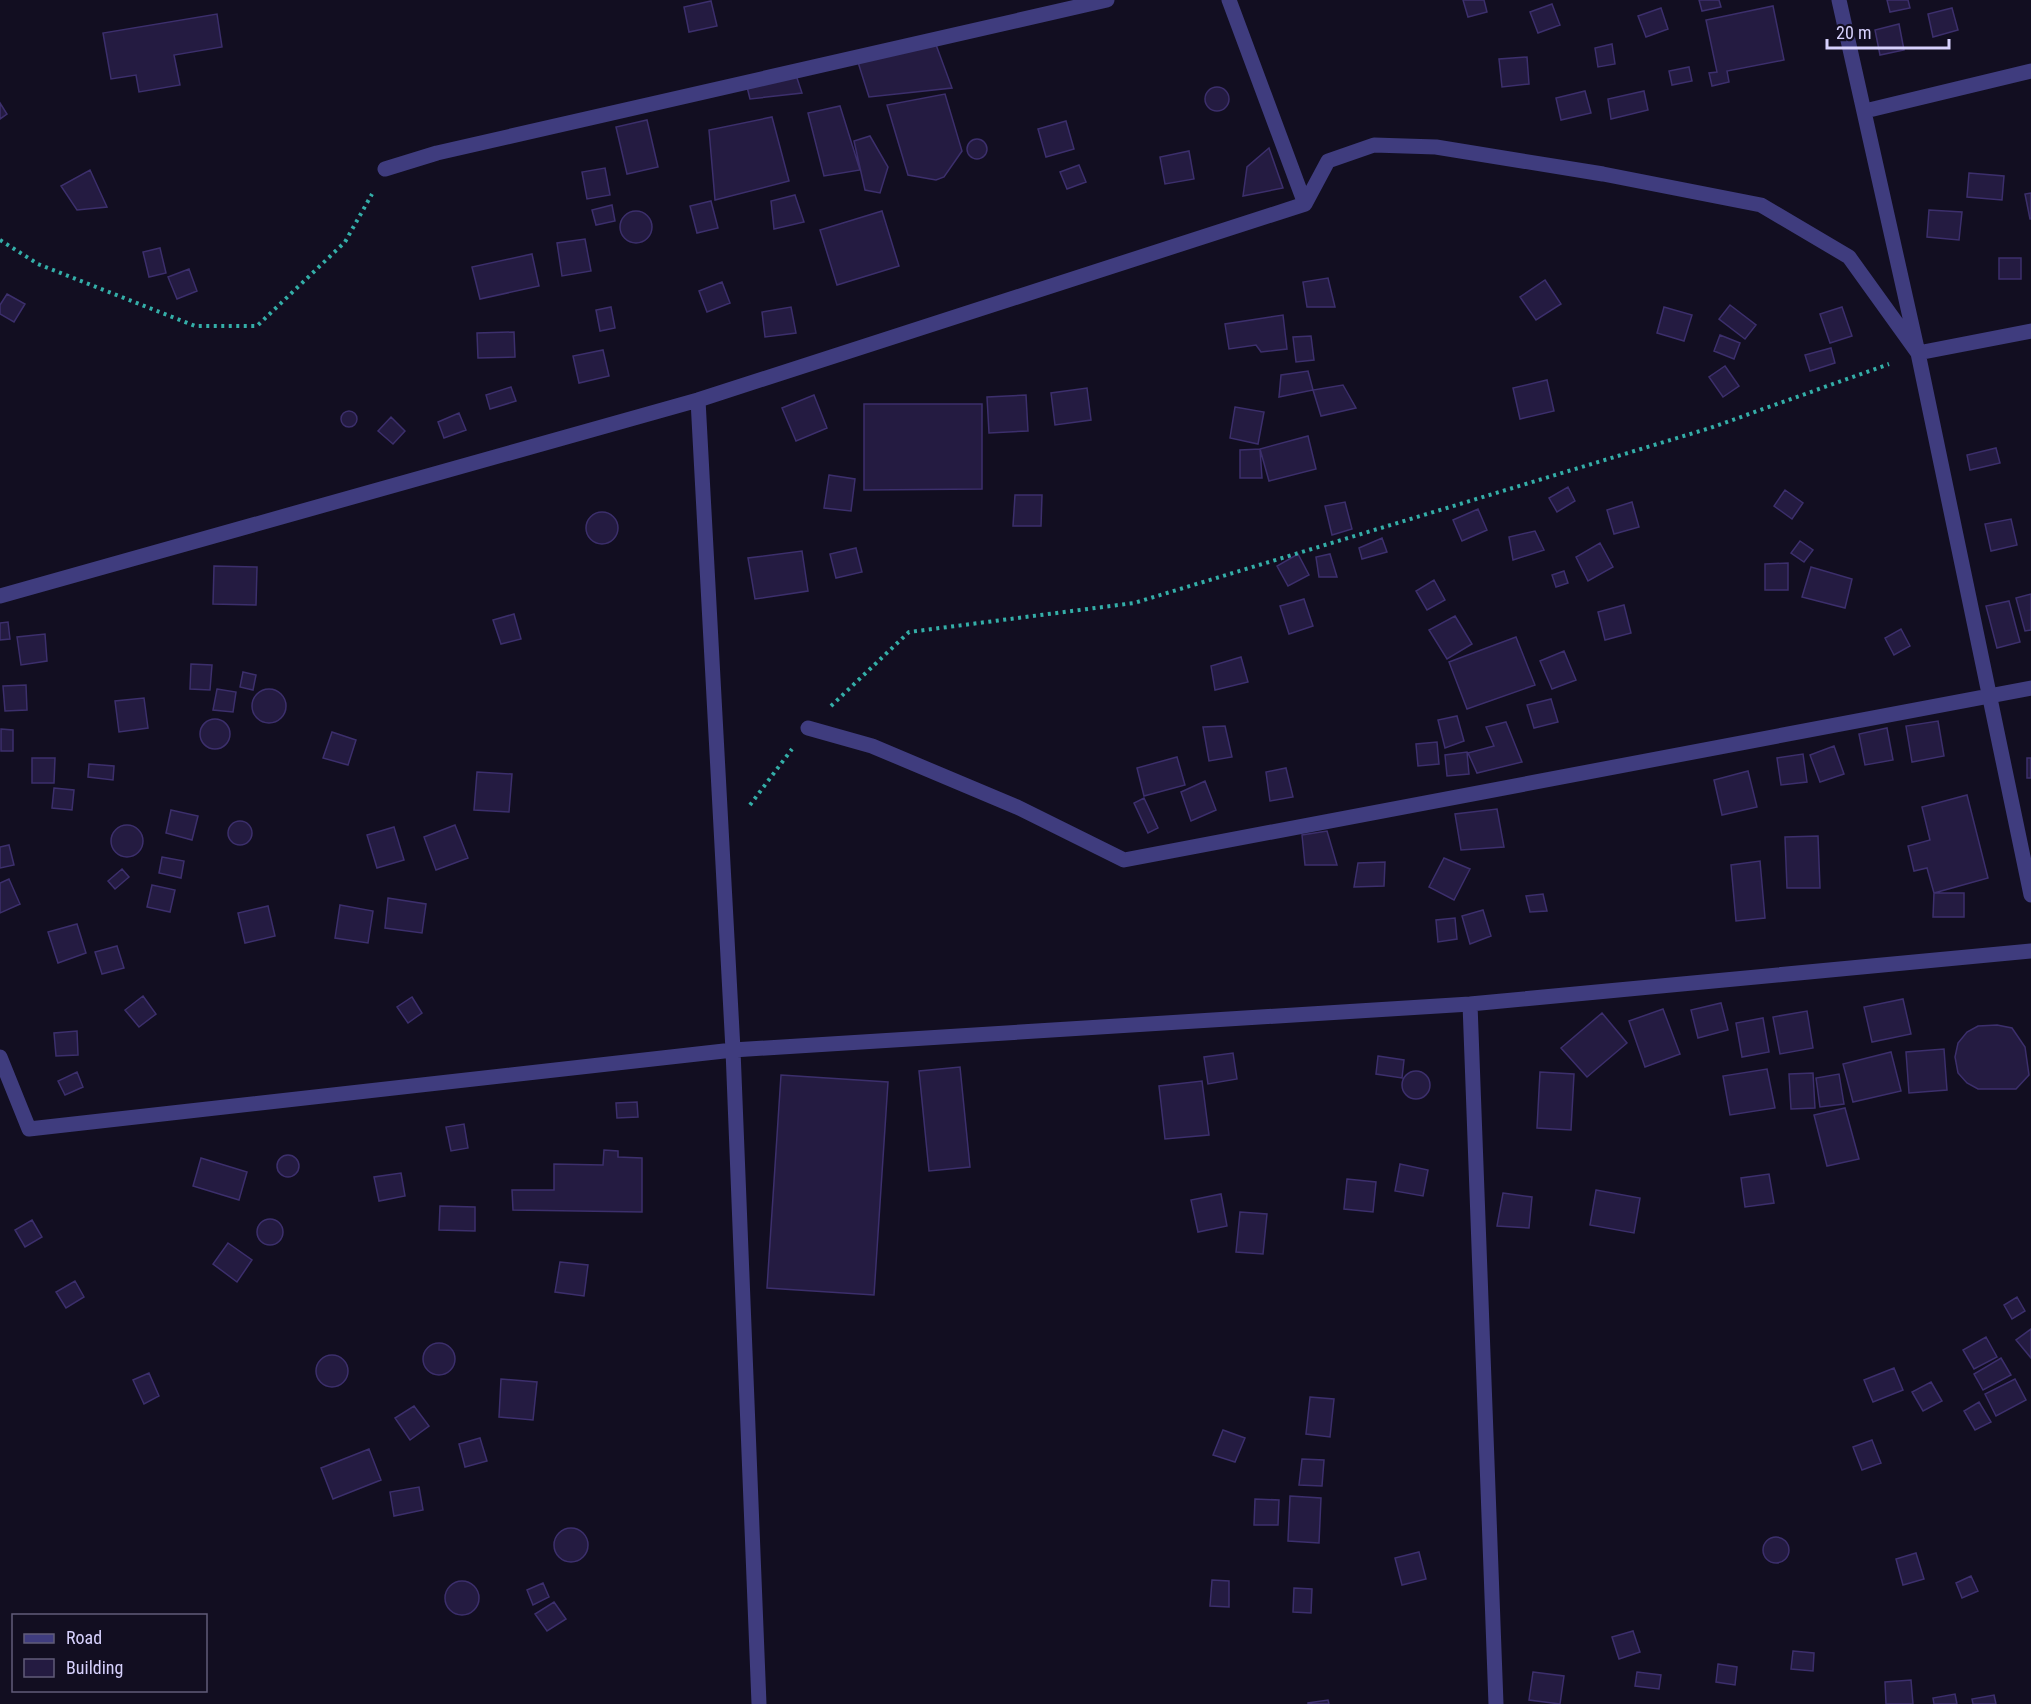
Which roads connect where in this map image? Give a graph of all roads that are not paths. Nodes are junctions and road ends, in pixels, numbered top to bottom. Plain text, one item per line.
1 (1107, 0) edge
2 (1229, 0) edge
3 (1839, 0) edge
4 (2031, 71) edge
5 (1865, 111) junction
6 (385, 169) road end
7 (1305, 204) junction
8 (2031, 331) edge
9 (1918, 354) junction
10 (698, 400) junction
11 (0, 596) edge
12 (2031, 688) edge
13 (1991, 696) junction
14 (808, 728) road end
15 (2031, 895) edge
16 (2031, 951) edge
17 (1470, 1004) junction
18 (733, 1050) junction
19 (0, 1057) edge
20 (759, 1704) edge
21 (1496, 1704) edge

1 - 6 street
2 - 7 street
3 - 5 street
4 - 5 street
5 - 9 street
7 - 9 street
7 - 10 street
8 - 9 street
9 - 13 street
10 - 11 street
10 - 18 street
12 - 13 street
13 - 14 street
13 - 15 street
16 - 17 street
17 - 18 street
17 - 21 street
18 - 19 street
18 - 20 street

